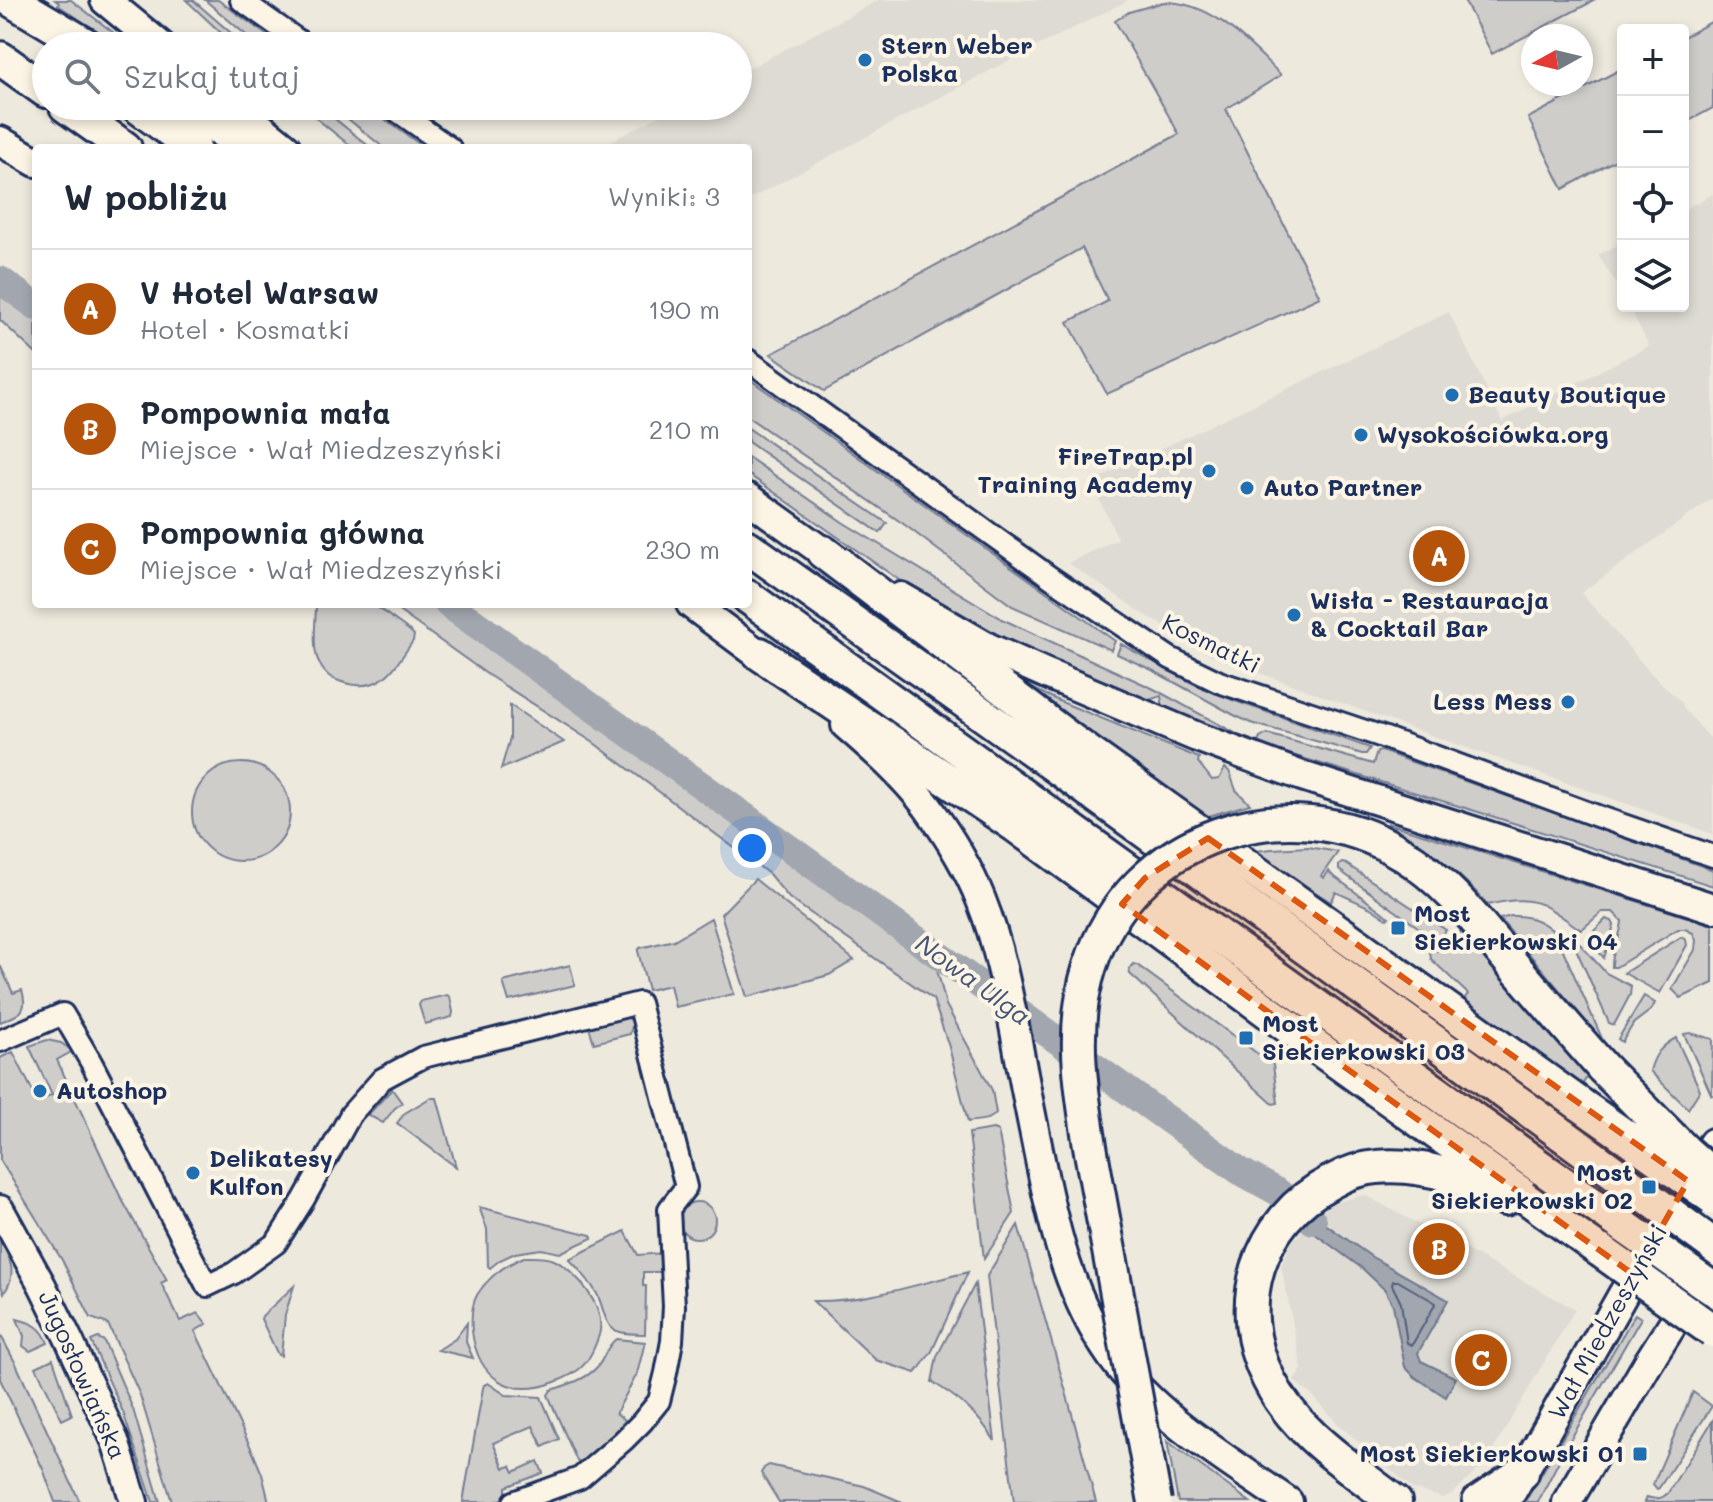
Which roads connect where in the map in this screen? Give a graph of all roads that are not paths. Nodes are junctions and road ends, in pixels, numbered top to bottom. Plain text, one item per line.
1 (11, 0) edge
2 (105, 0) edge
3 (241, 0) edge
4 (0, 1) edge
5 (41, 32) edge
6 (65, 32) edge
7 (144, 32) edge
8 (286, 32) edge
9 (0, 58) edge
10 (32, 82) edge
11 (72, 120) edge
12 (86, 120) edge
13 (156, 120) edge
14 (206, 120) edge
15 (251, 120) edge
16 (410, 120) edge
17 (0, 141) edge
18 (98, 144) edge
19 (119, 144) edge
20 (189, 144) edge
21 (242, 144) edge
22 (281, 144) edge
23 (444, 144) edge
24 (32, 160) edge
25 (752, 363) edge
26 (752, 501) edge
27 (752, 550) edge
28 (823, 552) junction
29 (752, 600) edge
30 (697, 608) edge
31 (760, 654) junction
32 (1713, 856) edge
33 (1713, 908) edge
34 (0, 1041) edge
35 (1713, 1143) edge
36 (1713, 1176) edge
37 (1713, 1198) edge
38 (1524, 1202) junction
39 (0, 1209) edge
40 (1713, 1245) edge
41 (1713, 1260) edge
42 (1713, 1289) edge
43 (1713, 1331) edge
44 (1522, 1473) junction
45 (134, 1502) edge
46 (514, 1502) edge
47 (1155, 1502) edge
48 (1288, 1502) edge
49 (1395, 1502) edge
50 (1479, 1502) edge
51 (1506, 1502) edge
52 (1567, 1502) edge

1 - 6 main road
2 - 7 main road
3 - 8 street
4 - 5 main road
9 - 10 main road
11 - 18 main road
12 - 19 main road
13 - 20 main road
14 - 21 main road
15 - 22 main road
16 - 23 street
17 - 24 main road
25 - 32 street, Kosmatki
26 - 28 main road
27 - 40 main road, bridge
28 - 33 main road
28 - 37 main road, bridge
29 - 42 main road, bridge
30 - 31 main road
31 - 38 main road
31 - 48 main road
34 - 46 street
35 - 44 main road, Wał Miedzeszyński
36 - 47 main road, bridge
38 - 43 main road, bridge
38 - 49 main road
39 - 45 street, Jugosłowiańska
41 - 52 main road
44 - 50 main road
44 - 51 main road, Wał Miedzeszyński

